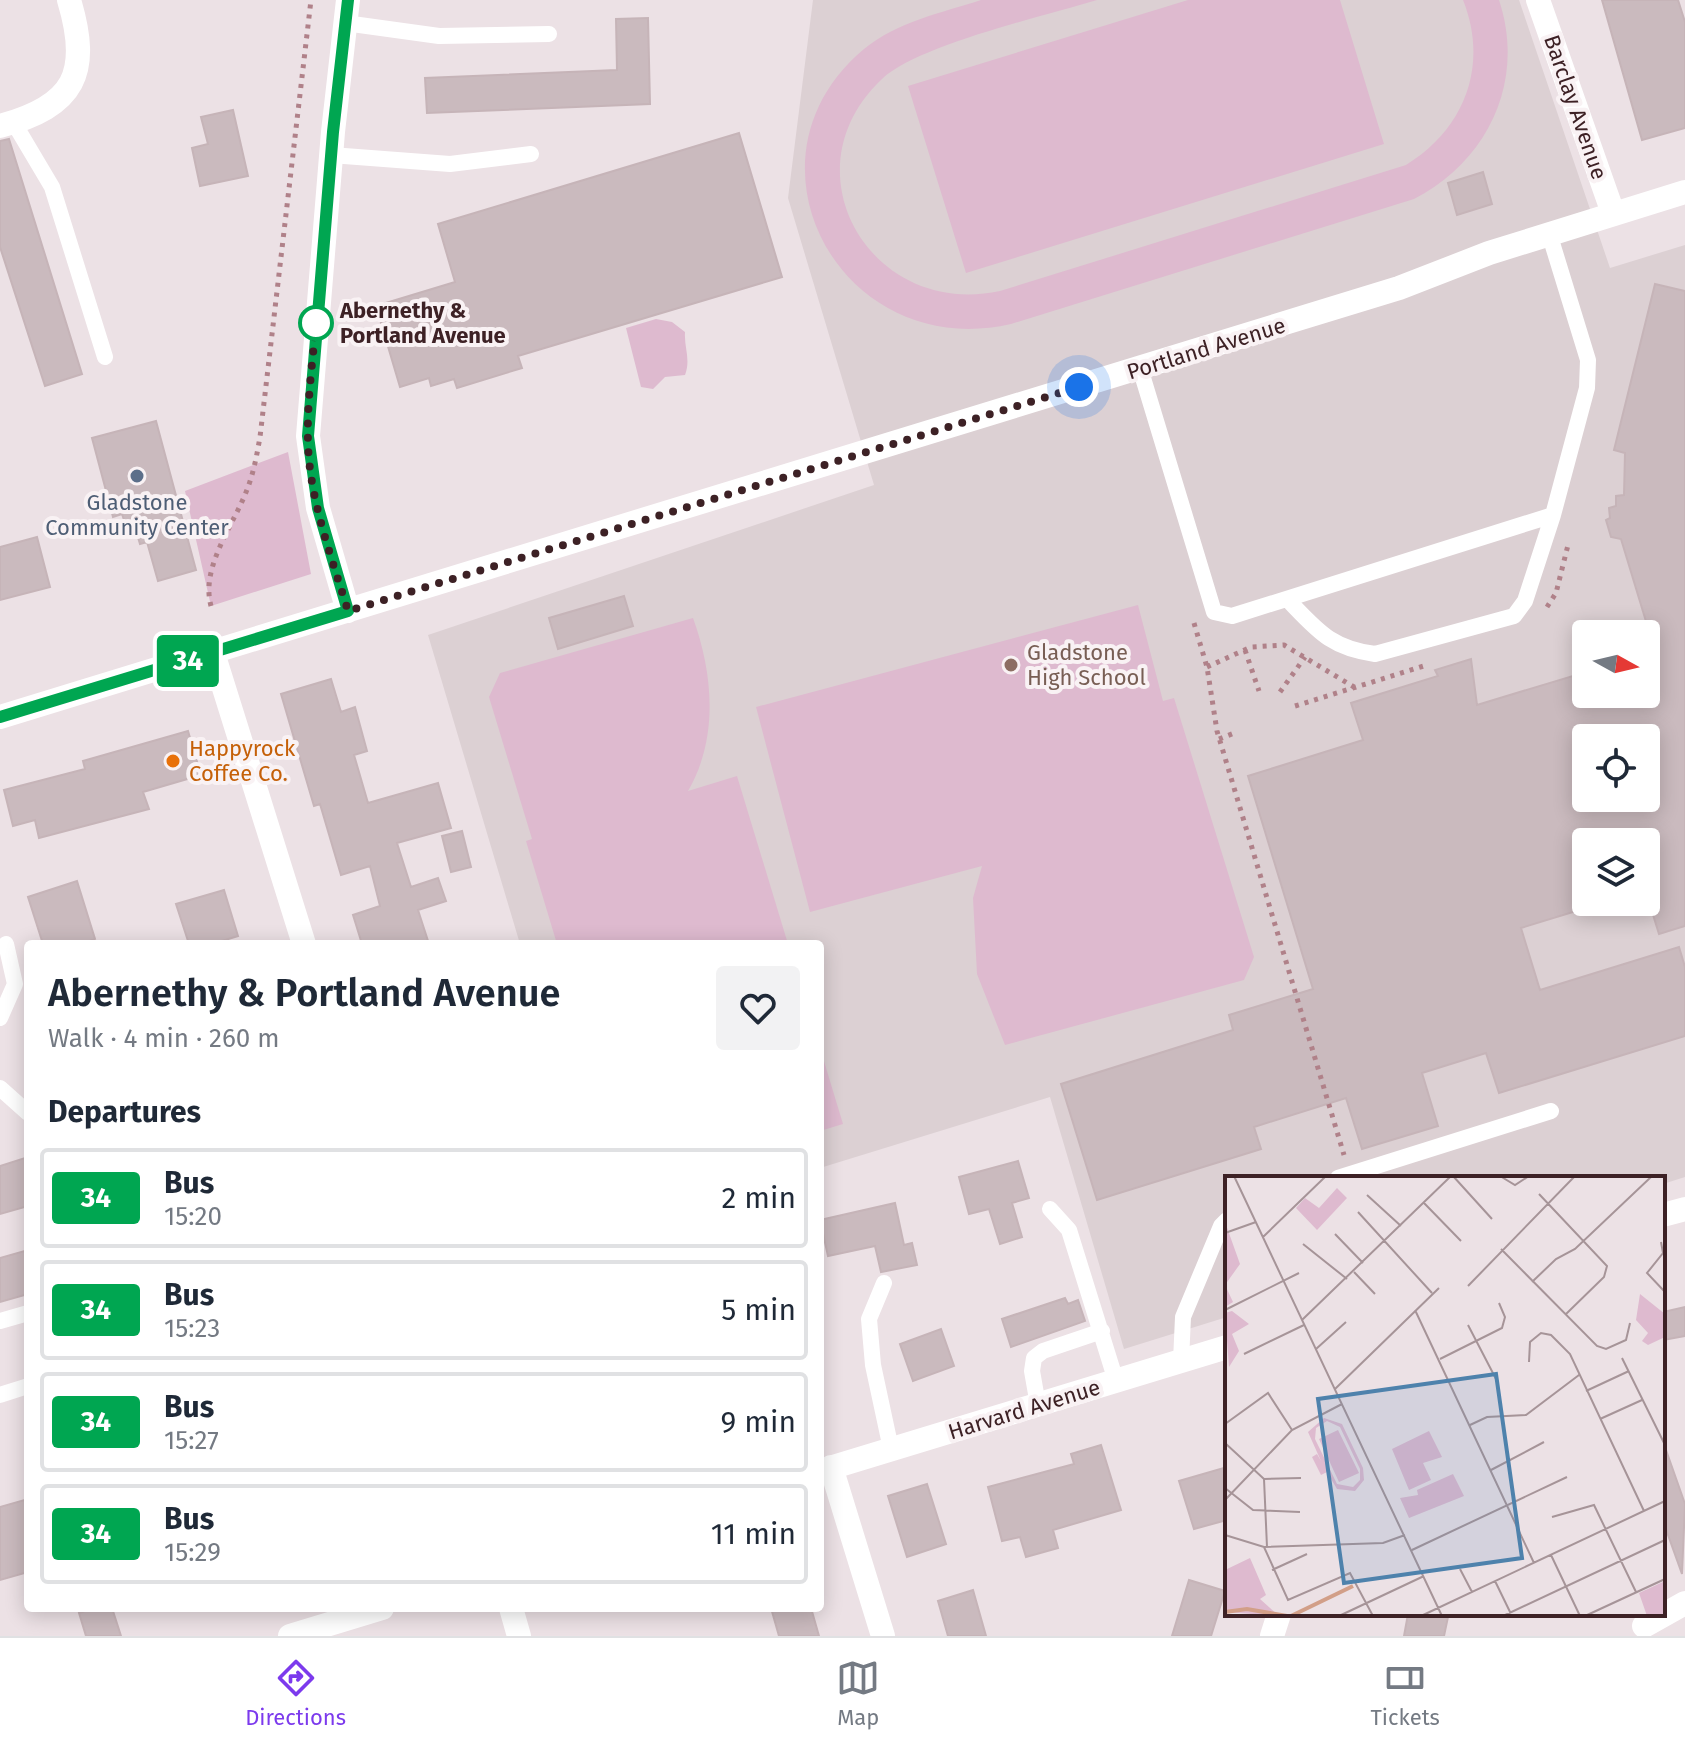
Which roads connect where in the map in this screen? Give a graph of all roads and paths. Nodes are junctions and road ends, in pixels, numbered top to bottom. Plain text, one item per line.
1 (69, 0) edge
2 (311, 0) edge
3 (1538, 0) edge
4 (346, 12) edge
5 (549, 34) dead end
6 (7, 124) edge
7 (531, 154) dead end
8 (331, 155) junction
9 (1685, 192) edge
10 (1613, 213) junction
11 (1549, 233) junction
12 (105, 357) dead end
13 (1140, 368) junction
14 (1553, 515) junction
15 (1287, 599) junction
16 (211, 606) dead end
17 (1189, 608) dead end
18 (348, 611) junction
19 (1245, 649) junction
20 (213, 653) junction
21 (1305, 657) junction
22 (1207, 667) junction
23 (1355, 687) dead end
24 (1259, 691) dead end
25 (1280, 692) dead end
26 (0, 717) edge
27 (1237, 732) dead end
28 (1219, 739) junction
29 (303, 940) edge
30 (6, 944) dead end
31 (0, 1018) edge
32 (0, 1088) edge
33 (24, 1109) edge
34 (1551, 1111) dead end
35 (1344, 1176) edge
36 (1050, 1209) dead end
37 (1685, 1209) edge
38 (1665, 1214) edge
39 (1225, 1222) edge
40 (884, 1283) dead end
41 (24, 1314) edge
42 (0, 1321) edge
43 (1102, 1331) junction
44 (1225, 1348) edge
45 (1181, 1361) junction
46 (1116, 1381) junction
47 (24, 1387) edge
48 (0, 1395) edge
49 (1038, 1405) junction
50 (891, 1449) junction
51 (826, 1469) edge
52 (1685, 1603) edge
53 (369, 1612) edge
54 (512, 1612) edge
55 (1665, 1614) edge
56 (1278, 1616) edge
57 (1662, 1616) edge
58 (1644, 1626) dead end
59 (290, 1636) edge
60 (519, 1636) edge
61 (883, 1636) edge
62 (1272, 1636) edge

1 - 6 street
2 - 16 path
3 - 10 street, Barclay Avenue
4 - 5 lane
4 - 8 street
6 - 12 lane
7 - 8 lane
8 - 18 street
9 - 10 street, Portland Avenue
10 - 11 street, Portland Avenue
11 - 13 street, Portland Avenue
11 - 14 lane
13 - 15 lane
13 - 18 street, Portland Avenue
14 - 15 lane
14 - 15 lane
17 - 22 path
18 - 20 street, Portland Avenue
19 - 21 path
19 - 22 path
19 - 24 path
20 - 26 street, Portland Avenue
20 - 29 street
21 - 23 path
21 - 25 path
22 - 28 path
27 - 28 path
28 - 35 path
30 - 31 lane
32 - 33 lane
34 - 35 lane
36 - 43 lane
37 - 38 street
39 - 45 lane
40 - 50 lane
41 - 42 lane
43 - 46 lane
43 - 49 lane
44 - 45 street, Harvard Avenue
45 - 46 street, Harvard Avenue
46 - 49 street, Harvard Avenue
47 - 48 lane
49 - 50 street, Harvard Avenue
50 - 51 street, Harvard Avenue
51 - 61 street
52 - 55 street
53 - 59 street
54 - 60 street
56 - 62 street
57 - 58 street

